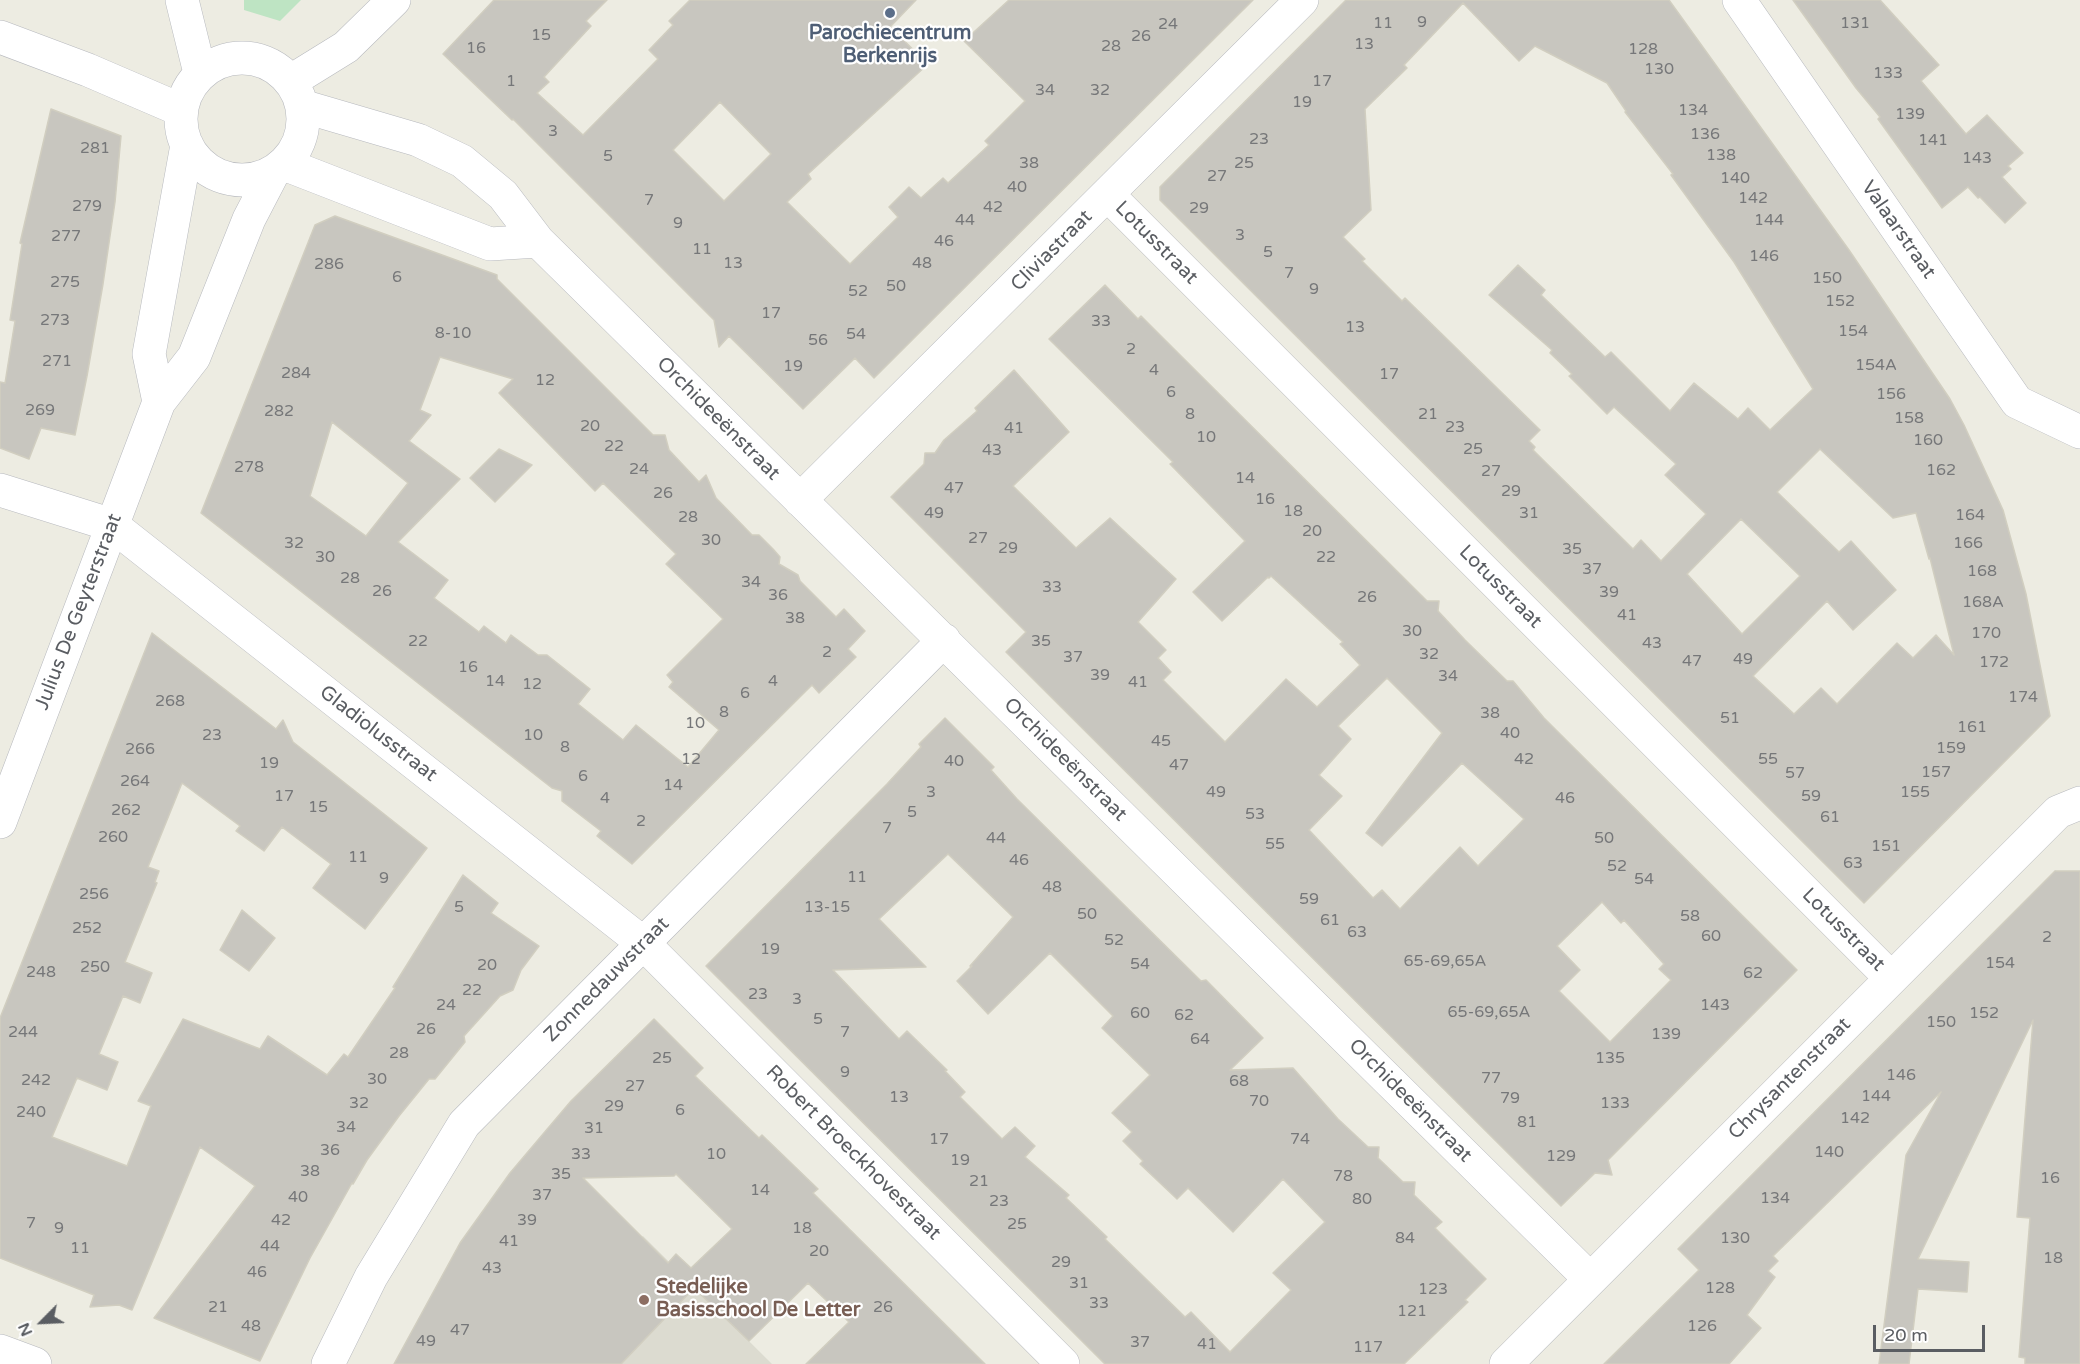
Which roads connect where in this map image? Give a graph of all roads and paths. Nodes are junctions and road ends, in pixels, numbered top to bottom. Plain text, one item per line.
1 (182, 0) edge
2 (394, 0) edge
3 (1302, 0) edge
4 (1739, 0) edge
5 (0, 37) edge
6 (200, 74) junction
7 (297, 94) junction
8 (181, 110) junction
9 (187, 146) junction
10 (279, 168) junction
11 (1108, 195) junction
12 (538, 242) junction
13 (159, 402) junction
14 (2080, 432) edge
15 (0, 490) edge
16 (800, 500) junction
17 (112, 525) junction
18 (944, 640) junction
19 (2080, 802) edge
20 (0, 822) edge
21 (644, 943) junction
22 (1892, 978) junction
23 (1590, 1279) junction
24 (0, 1351) edge
25 (35, 1364) edge
26 (328, 1364) edge
27 (1063, 1364) edge
28 (1506, 1364) edge

1 - 6 street
2 - 7 street
3 - 11 street, Cliviastraat
4 - 14 street, Valaarstraat
5 - 8 street
6 - 7 street
6 - 8 street
7 - 10 street
7 - 12 street, Orchideeënstraat
8 - 9 street
9 - 10 street
9 - 13 street
10 - 12 street
10 - 13 street, Julius De Geyterstraat
11 - 16 street, Cliviastraat
11 - 22 street, Lotusstraat
12 - 16 street, Orchideeënstraat
13 - 17 street, Julius De Geyterstraat
15 - 17 street
16 - 18 street, Orchideeënstraat
17 - 20 street, Julius De Geyterstraat
17 - 21 street, Gladiolusstraat
18 - 21 street, Zonnedauwstraat
18 - 23 street, Orchideeënstraat
19 - 22 street, Chrysantenstraat
21 - 26 street, Zonnedauwstraat
21 - 27 street, Robert Broeckhovestraat
22 - 23 street, Chrysantenstraat
23 - 28 street, Chrysantenstraat
24 - 25 street

